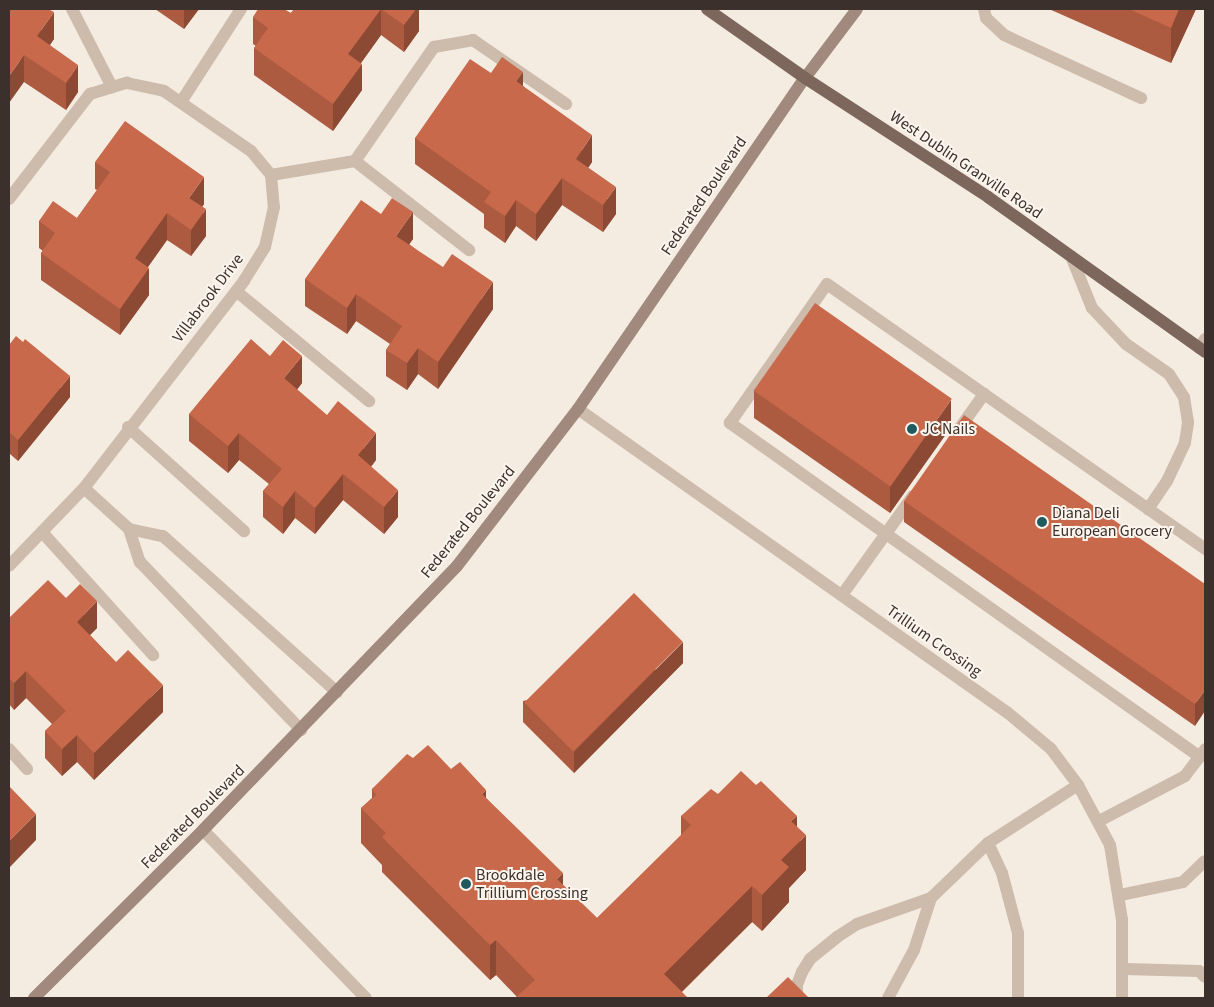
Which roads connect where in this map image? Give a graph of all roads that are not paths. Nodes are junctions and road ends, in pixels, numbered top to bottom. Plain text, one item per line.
1 (72, 9) edge
2 (241, 9) edge
3 (707, 9) edge
4 (857, 9) edge
5 (984, 9) edge
6 (805, 78) junction
7 (112, 87) junction
8 (1141, 98) dead end
9 (181, 102) junction
10 (566, 104) dead end
11 (355, 161) junction
12 (271, 175) junction
13 (11, 191) edge
14 (469, 250) dead end
15 (1071, 256) junction
16 (236, 291) junction
17 (1203, 346) edge
18 (984, 394) junction
19 (369, 401) dead end
20 (578, 409) junction
21 (128, 427) junction
22 (951, 441) edge
23 (84, 488) junction
24 (919, 488) edge
25 (1148, 509) junction
26 (129, 528) junction
27 (244, 531) dead end
28 (42, 532) junction
29 (886, 535) junction
30 (1205, 549) edge
31 (9, 566) edge
32 (842, 595) junction
33 (152, 655) dead end
34 (337, 692) junction
35 (301, 730) junction
36 (9, 749) edge
37 (1202, 753) edge
38 (27, 768) dead end
39 (1078, 785) junction
40 (1098, 821) junction
41 (203, 830) junction
42 (988, 843) junction
43 (1205, 861) edge
44 (1120, 895) junction
45 (931, 898) junction
46 (1124, 968) junction
47 (1205, 977) edge
48 (34, 998) edge
49 (366, 998) edge
50 (798, 998) edge
51 (888, 998) edge
52 (1018, 998) edge
53 (1122, 998) edge

1 - 7 street
2 - 9 street
3 - 6 main road, West Dublin Granville Road
4 - 6 main road, Federated Boulevard
5 - 8 street
6 - 15 main road, West Dublin Granville Road
6 - 20 main road, Federated Boulevard
7 - 9 street
7 - 13 street
9 - 12 street
10 - 11 street
11 - 12 street
11 - 14 street
12 - 16 street, Villabrook Drive
15 - 17 main road, West Dublin Granville Road
15 - 25 street
16 - 19 street
16 - 21 street, Villabrook Drive
18 - 22 street
18 - 25 street
18 - 29 street
20 - 32 street, Trillium Crossing
20 - 34 main road, Federated Boulevard
21 - 23 street, Villabrook Drive
21 - 27 street
23 - 26 street
23 - 28 street, Villabrook Drive
24 - 29 street
25 - 30 street
26 - 34 street
26 - 35 street
28 - 31 street, Villabrook Drive
28 - 33 street
29 - 32 street
29 - 37 street
32 - 39 street, Trillium Crossing
34 - 35 main road, Federated Boulevard
35 - 41 main road, Federated Boulevard
36 - 38 street
37 - 40 street
39 - 40 street, Trillium Crossing
39 - 42 street
40 - 44 street, Trillium Crossing
41 - 48 main road, Federated Boulevard
41 - 49 street
42 - 45 street
42 - 52 street
43 - 44 street
44 - 46 street, Trillium Crossing
45 - 50 street
45 - 51 street
46 - 47 street
46 - 53 street, Trillium Crossing

